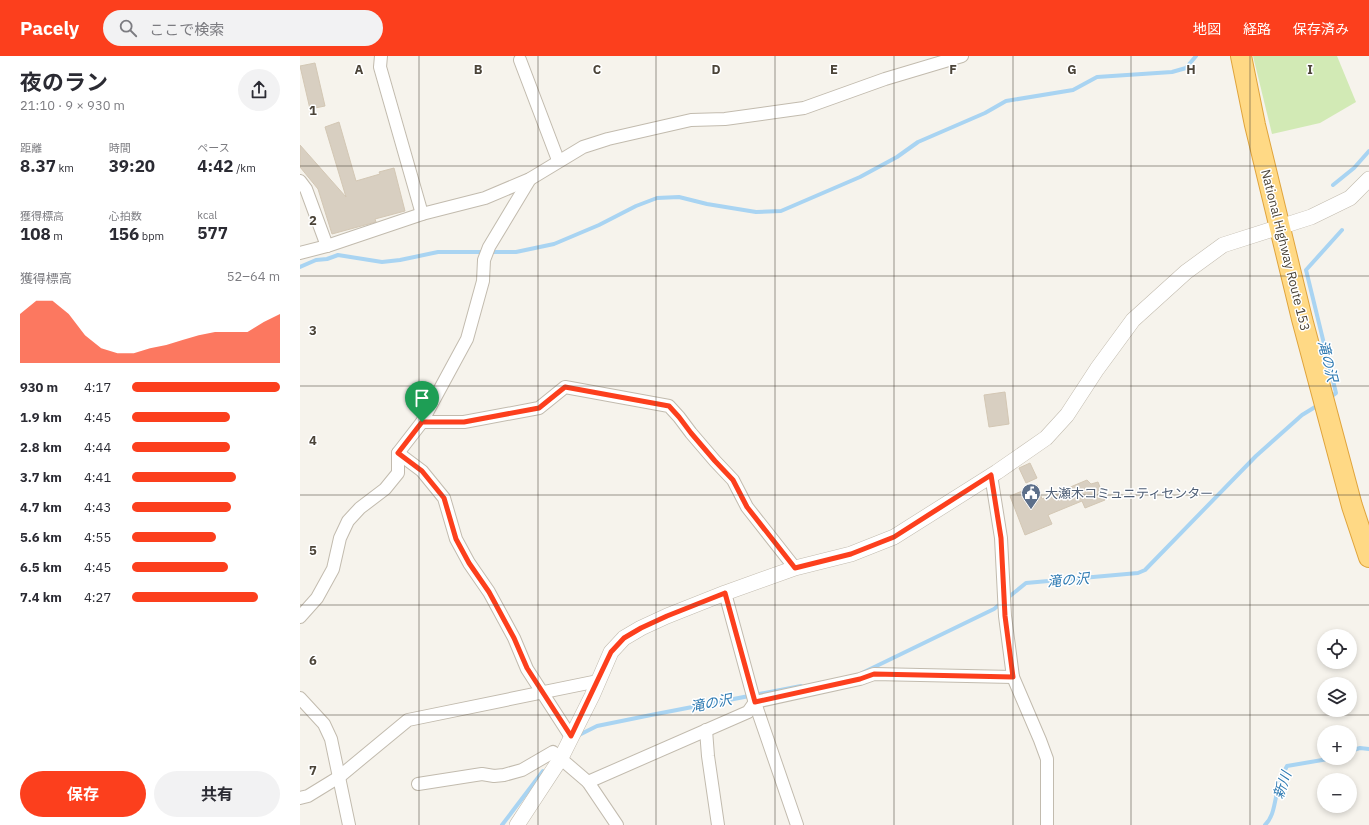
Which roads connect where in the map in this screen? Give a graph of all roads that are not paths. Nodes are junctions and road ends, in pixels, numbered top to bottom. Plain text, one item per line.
1 (381, 56) edge
2 (962, 56) edge
3 (1241, 56) edge
4 (520, 60) dead end
5 (558, 160) junction
6 (530, 179) junction
7 (1369, 179) edge
8 (300, 181) edge
9 (422, 214) junction
10 (1280, 227) junction
11 (327, 246) junction
12 (300, 253) edge
13 (422, 422) junction
14 (398, 453) junction
15 (991, 475) junction
16 (1369, 557) edge
17 (795, 568) junction
18 (725, 593) junction
19 (300, 617) edge
20 (1013, 677) junction
21 (598, 681) junction
22 (543, 692) junction
23 (300, 698) edge
24 (755, 701) junction
25 (706, 730) junction
26 (571, 736) junction
27 (560, 758) junction
28 (339, 777) junction
29 (588, 782) junction
30 (418, 784) dead end
31 (300, 798) edge
32 (348, 825) edge
33 (517, 825) edge
34 (617, 825) edge
35 (718, 825) edge
36 (797, 825) edge
37 (1047, 825) edge

1 - 9 street
2 - 5 street
3 - 10 highway, National Highway Route 153
4 - 5 street
5 - 6 street
6 - 9 street
6 - 13 street
7 - 10 street
8 - 11 street
9 - 11 street
10 - 15 street
10 - 16 highway, National Highway Route 153
11 - 12 street
13 - 14 street
13 - 17 street
14 - 19 street
14 - 22 street
15 - 17 street
15 - 20 street
17 - 18 street
18 - 21 street
18 - 24 street
20 - 24 street
20 - 37 street
21 - 22 street
21 - 26 street
22 - 26 street
22 - 28 street
23 - 28 street
24 - 25 street
24 - 36 street
25 - 29 street
25 - 35 street
26 - 27 street
27 - 29 street
27 - 30 street
27 - 33 street
28 - 31 street
28 - 32 street
29 - 34 street

